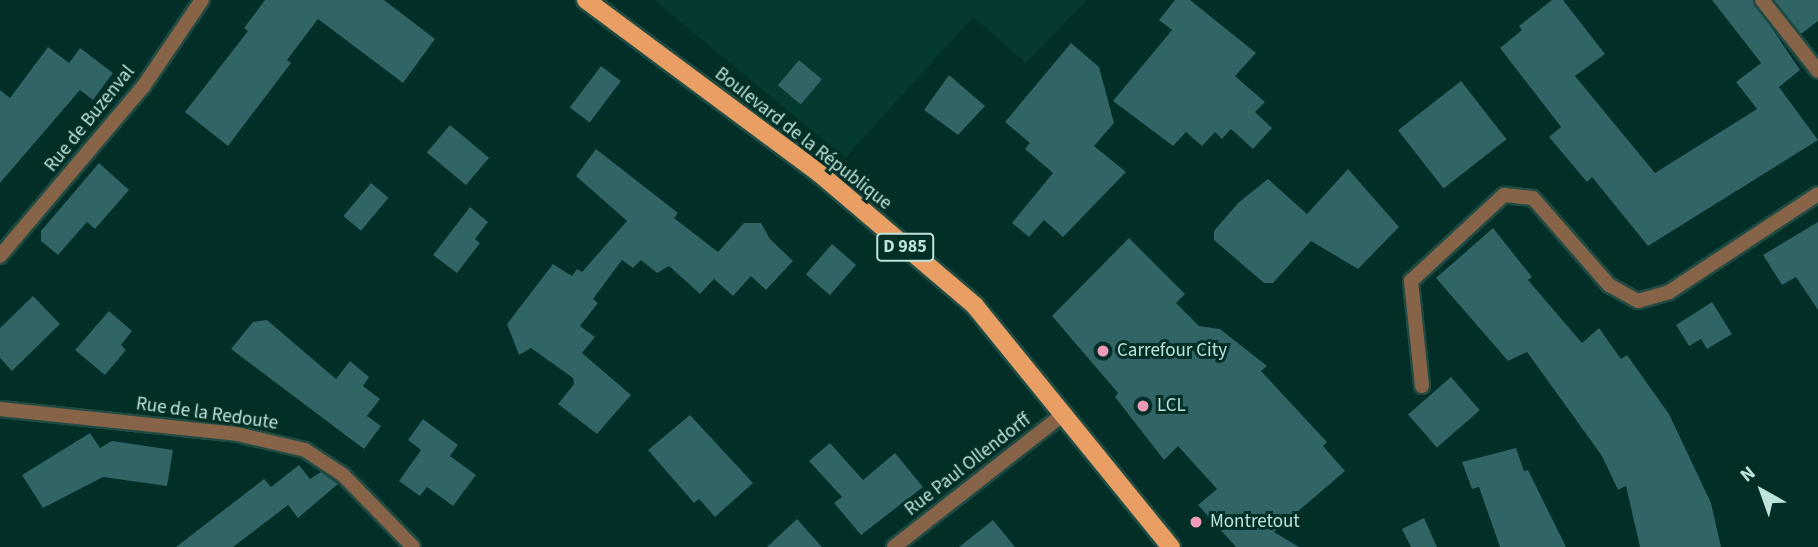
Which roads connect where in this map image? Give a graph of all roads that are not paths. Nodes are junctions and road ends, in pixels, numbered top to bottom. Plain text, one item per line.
1 (202, 0) edge
2 (586, 0) edge
3 (1762, 0) edge
4 (1818, 71) edge
5 (1818, 194) edge
6 (0, 256) edge
7 (1422, 386) dead end
8 (0, 409) edge
9 (1065, 413) junction
10 (413, 547) edge
11 (894, 547) edge
12 (1171, 547) edge

1 - 6 street, Rue de Buzenval
2 - 9 main road, Boulevard de la République / D 985
3 - 4 street
5 - 7 street
8 - 10 street, Rue de la Redoute
9 - 11 street, Rue Paul Ollendorff
9 - 12 main road, Boulevard de la République / D 985

